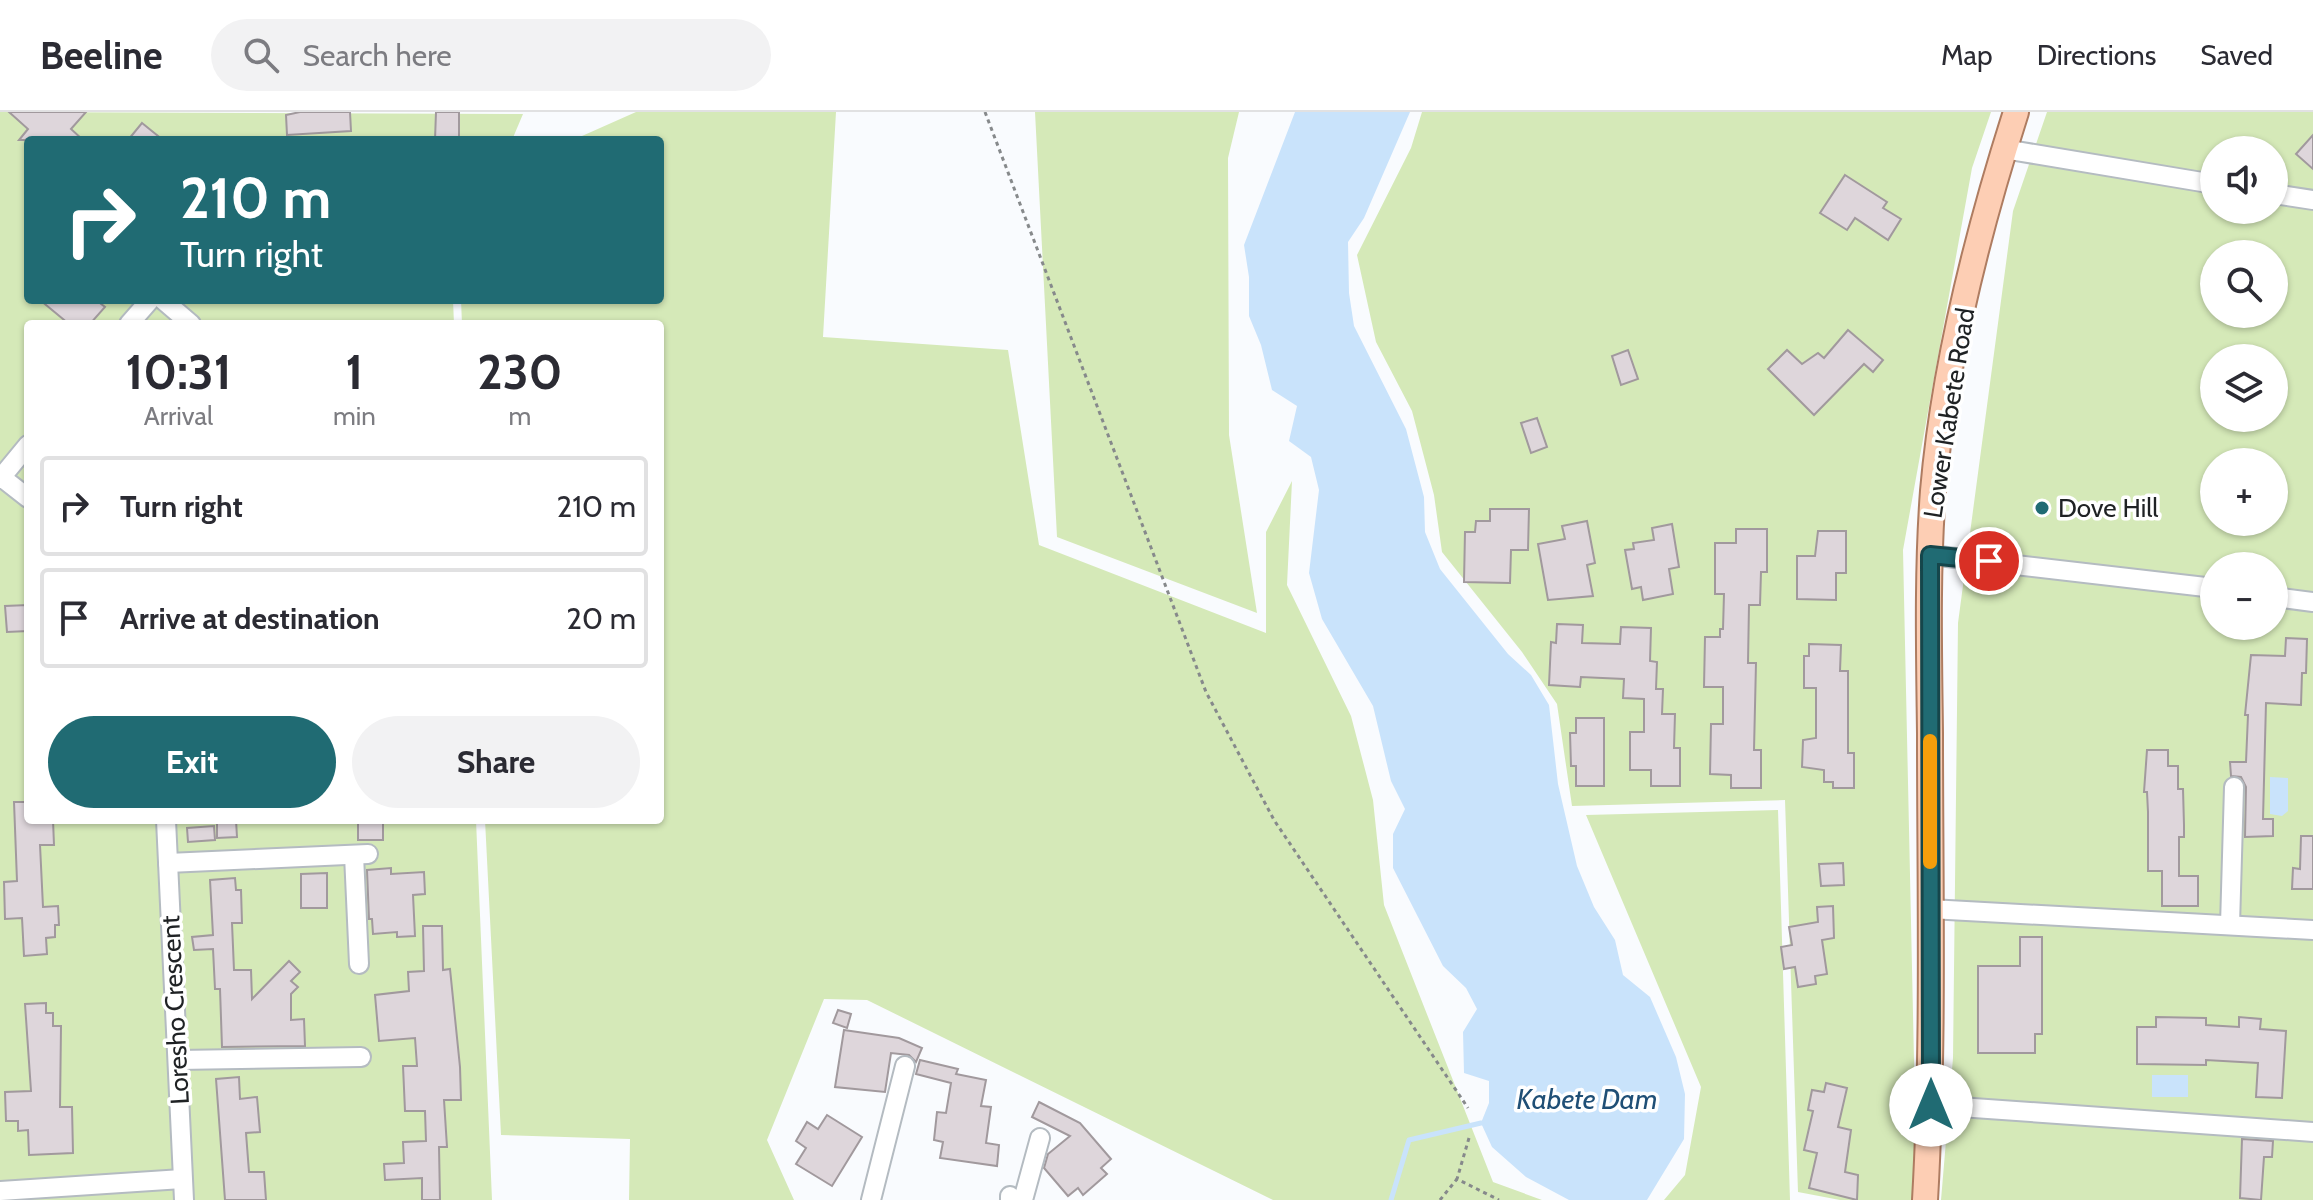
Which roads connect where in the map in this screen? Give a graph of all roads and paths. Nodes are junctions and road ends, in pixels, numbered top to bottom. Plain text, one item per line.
1 (985, 112) edge
2 (2016, 112) edge
3 (2004, 149) junction
4 (2200, 182) edge
5 (2288, 196) edge
6 (2313, 200) edge
7 (146, 304) edge
8 (168, 304) edge
9 (132, 320) edge
10 (186, 320) edge
11 (24, 450) edge
12 (0, 477) edge
13 (24, 495) edge
14 (1930, 555) junction
15 (2200, 586) edge
16 (2288, 599) edge
17 (2313, 602) edge
18 (2234, 787) dead end
19 (166, 824) edge
20 (168, 863) junction
21 (1930, 909) junction
22 (2230, 925) junction
23 (2313, 930) edge
24 (359, 964) dead end
25 (361, 1057) dead end
26 (178, 1060) junction
27 (905, 1066) dead end
28 (1931, 1105) junction
29 (1468, 1108) dead end
30 (2313, 1132) edge
31 (1040, 1138) dead end
32 (1469, 1138) dead end
33 (182, 1179) junction
34 (1457, 1179) junction
35 (0, 1191) edge
36 (1015, 1199) edge
37 (184, 1200) edge
38 (871, 1200) edge
39 (1440, 1200) edge
40 (1499, 1200) edge
41 (1925, 1200) edge

1 - 29 path
2 - 3 main road, Lower Kabete Road
3 - 4 street
3 - 14 main road, Lower Kabete Road
5 - 6 street
7 - 9 street
8 - 10 street
11 - 12 street
12 - 13 street
14 - 15 street
14 - 21 main road, Lower Kabete Road
16 - 17 street
18 - 22 street
19 - 20 street, Loresho Crescent
20 - 24 street
20 - 26 street, Loresho Crescent
21 - 22 street
21 - 28 main road, Lower Kabete Road
22 - 23 street
25 - 26 street
26 - 33 street, Loresho Crescent
27 - 38 street
28 - 30 street
28 - 41 main road, Lower Kabete Road
31 - 36 street
32 - 34 path
33 - 35 street
33 - 37 street, Loresho Crescent
34 - 39 path
34 - 40 path

